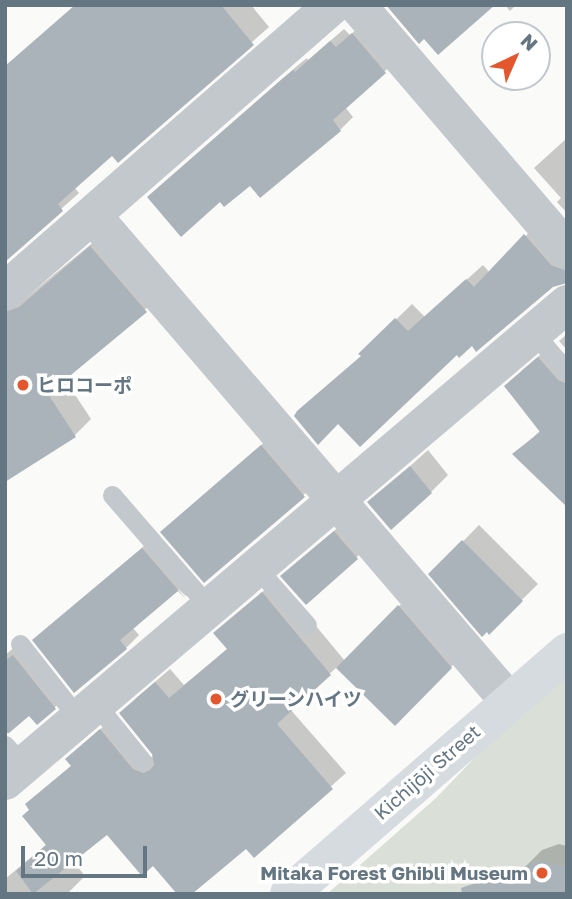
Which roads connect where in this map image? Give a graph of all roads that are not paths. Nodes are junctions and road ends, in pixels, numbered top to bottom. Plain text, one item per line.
1 (333, 5) edge
2 (357, 5) edge
3 (93, 216) junction
4 (567, 250) edge
5 (5, 291) edge
6 (567, 304) edge
7 (534, 333) junction
8 (567, 372) edge
9 (112, 495) dead end
10 (334, 500) junction
11 (256, 567) junction
12 (209, 607) junction
13 (307, 625) dead end
14 (20, 645) dead end
15 (567, 652) edge
16 (508, 700) junction
17 (87, 711) junction
18 (142, 761) dead end
19 (11, 764) edge
20 (289, 894) edge

1 - 3 street
2 - 4 street
3 - 5 street
3 - 10 street
6 - 7 street
7 - 8 lane
7 - 10 street
9 - 12 lane
10 - 11 street
10 - 16 street
11 - 12 street
11 - 13 lane
12 - 17 street
14 - 17 lane
15 - 16 main road, Kichijōji Street
16 - 20 main road, Kichijōji Street
17 - 18 lane
17 - 19 street

